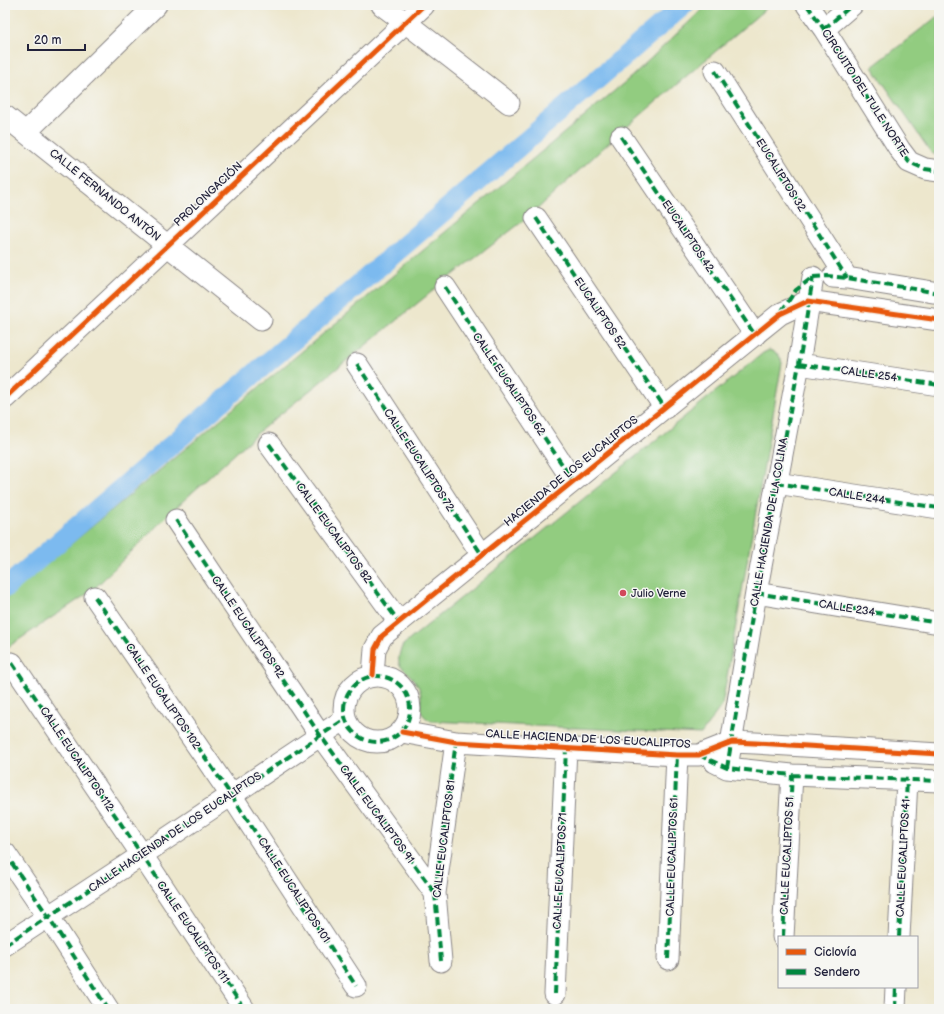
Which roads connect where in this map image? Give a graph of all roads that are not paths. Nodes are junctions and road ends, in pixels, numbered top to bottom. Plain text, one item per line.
1 (156, 5) edge
2 (382, 5) edge
3 (424, 5) edge
4 (807, 5) edge
5 (852, 5) edge
6 (406, 22) junction
7 (824, 29) junction
8 (715, 71) dead end
9 (509, 103) dead end
10 (5, 116) edge
11 (26, 132) junction
12 (621, 137) dead end
13 (939, 171) edge
14 (536, 218) dead end
15 (168, 245) junction
16 (813, 277) junction
17 (847, 278) junction
18 (445, 287) dead end
19 (939, 293) edge
20 (808, 302) junction
21 (780, 314) junction
22 (261, 320) dead end
23 (939, 320) edge
24 (755, 335) junction
25 (357, 364) dead end
26 (799, 364) junction
27 (939, 385) edge
28 (5, 398) edge
29 (665, 408) junction
30 (269, 444) dead end
31 (573, 481) junction
32 (776, 483) junction
33 (939, 508) edge
34 (176, 520) dead end
35 (482, 555) junction
36 (756, 593) junction
37 (96, 596) dead end
38 (399, 622) junction
39 (939, 623) edge
40 (12, 663) dead end
41 (372, 676) junction
42 (345, 719) junction
43 (402, 732) junction
44 (320, 735) junction
45 (456, 742) junction
46 (732, 742) junction
47 (566, 748) junction
48 (939, 754) edge
49 (677, 755) junction
50 (699, 755) junction
51 (727, 768) junction
52 (792, 775) junction
53 (907, 780) junction
54 (939, 781) edge
55 (231, 795) junction
56 (5, 853) edge
57 (142, 855) junction
58 (435, 893) junction
59 (48, 916) junction
60 (783, 936) edge
61 (899, 936) edge
62 (5, 945) edge
63 (668, 959) dead end
64 (441, 961) dead end
65 (356, 986) dead end
66 (896, 988) edge
67 (555, 994) dead end
68 (108, 1009) edge
69 (244, 1009) edge
70 (895, 1009) edge

1 - 11 street
2 - 6 street
3 - 6 street, PROLONGACIÓN
4 - 7 street, CIRCUITO DEL TULE NORTE
5 - 7 street
6 - 9 street
6 - 15 street, PROLONGACIÓN
7 - 13 street, CIRCUITO DEL TULE NORTE
8 - 17 street, EUCALIPTOS 32
10 - 11 street, CALLE FERNANDO ANTÓN
11 - 15 street, CALLE FERNANDO ANTÓN
12 - 24 street, EUCALIPTOS 42
14 - 29 street, EUCALIPTOS 52
15 - 22 street, CALLE FERNANDO ANTÓN
15 - 28 street, PROLONGACIÓN
16 - 17 street
16 - 20 street, CALLE HACIENDA DE LA COLINA
16 - 21 street, HACIENDA DE LOS EUCALIPTOS
17 - 19 street
18 - 31 street, CALLE EUCALIPTOS 62
20 - 21 street, HACIENDA DE LOS EUCALIPTOS
20 - 23 street
20 - 26 street, CALLE HACIENDA DE LA COLINA
21 - 24 street, HACIENDA DE LOS EUCALIPTOS
24 - 29 street, HACIENDA DE LOS EUCALIPTOS
25 - 35 street, CALLE EUCALIPTOS 72
26 - 27 street, CALLE 254
26 - 32 street, CALLE HACIENDA DE LA COLINA
29 - 31 street, HACIENDA DE LOS EUCALIPTOS
30 - 38 street, CALLE EUCALIPTOS 82
31 - 35 street, HACIENDA DE LOS EUCALIPTOS
32 - 33 street, CALLE 244
32 - 36 street, CALLE HACIENDA DE LA COLINA
34 - 44 street, CALLE EUCALIPTOS 92
35 - 38 street, HACIENDA DE LOS EUCALIPTOS
36 - 39 street, CALLE 234
36 - 46 street, CALLE HACIENDA DE LA COLINA
37 - 55 street, CALLE EUCALIPTOS 102
38 - 41 street, HACIENDA DE LOS EUCALIPTOS
40 - 57 street, CALLE EUCALIPTOS 112
41 - 42 street
41 - 43 street
42 - 43 street
42 - 44 street, CALLE HACIENDA DE LOS EUCALIPTOS
43 - 45 street, CALLE HACIENDA DE LOS EUCALIPTOS
44 - 55 street, CALLE HACIENDA DE LOS EUCALIPTOS
44 - 58 street, CALLE EUCALIPTOS 91
45 - 47 street, CALLE HACIENDA DE LOS EUCALIPTOS
45 - 58 street, CALLE EUCALIPTOS 81
46 - 48 street, CALLE HACIENDA DE LOS EUCALIPTOS
46 - 50 street, CALLE HACIENDA DE LOS EUCALIPTOS
46 - 51 street, CALLE HACIENDA DE LA COLINA
47 - 49 street, CALLE HACIENDA DE LOS EUCALIPTOS
47 - 67 street, CALLE EUCALIPTOS 71
49 - 50 street, CALLE HACIENDA DE LOS EUCALIPTOS
49 - 63 street, CALLE EUCALIPTOS 61
50 - 51 street, CALLE HACIENDA DE LOS EUCALIPTOS
51 - 52 street, CALLE HACIENDA DE LOS EUCALIPTOS
52 - 53 street, CALLE HACIENDA DE LOS EUCALIPTOS
52 - 60 street, CALLE EUCALIPTOS 51
53 - 54 street, CALLE HACIENDA DE LOS EUCALIPTOS
53 - 61 street, CALLE EUCALIPTOS 41
55 - 57 street, CALLE HACIENDA DE LOS EUCALIPTOS
55 - 65 street, CALLE EUCALIPTOS 101
56 - 59 street
57 - 59 street, CALLE HACIENDA DE LOS EUCALIPTOS
57 - 69 street, CALLE EUCALIPTOS 111
58 - 64 street, CALLE EUCALIPTOS 81
59 - 62 street, CALLE HACIENDA DE LOS EUCALIPTOS
59 - 68 street
66 - 70 street

